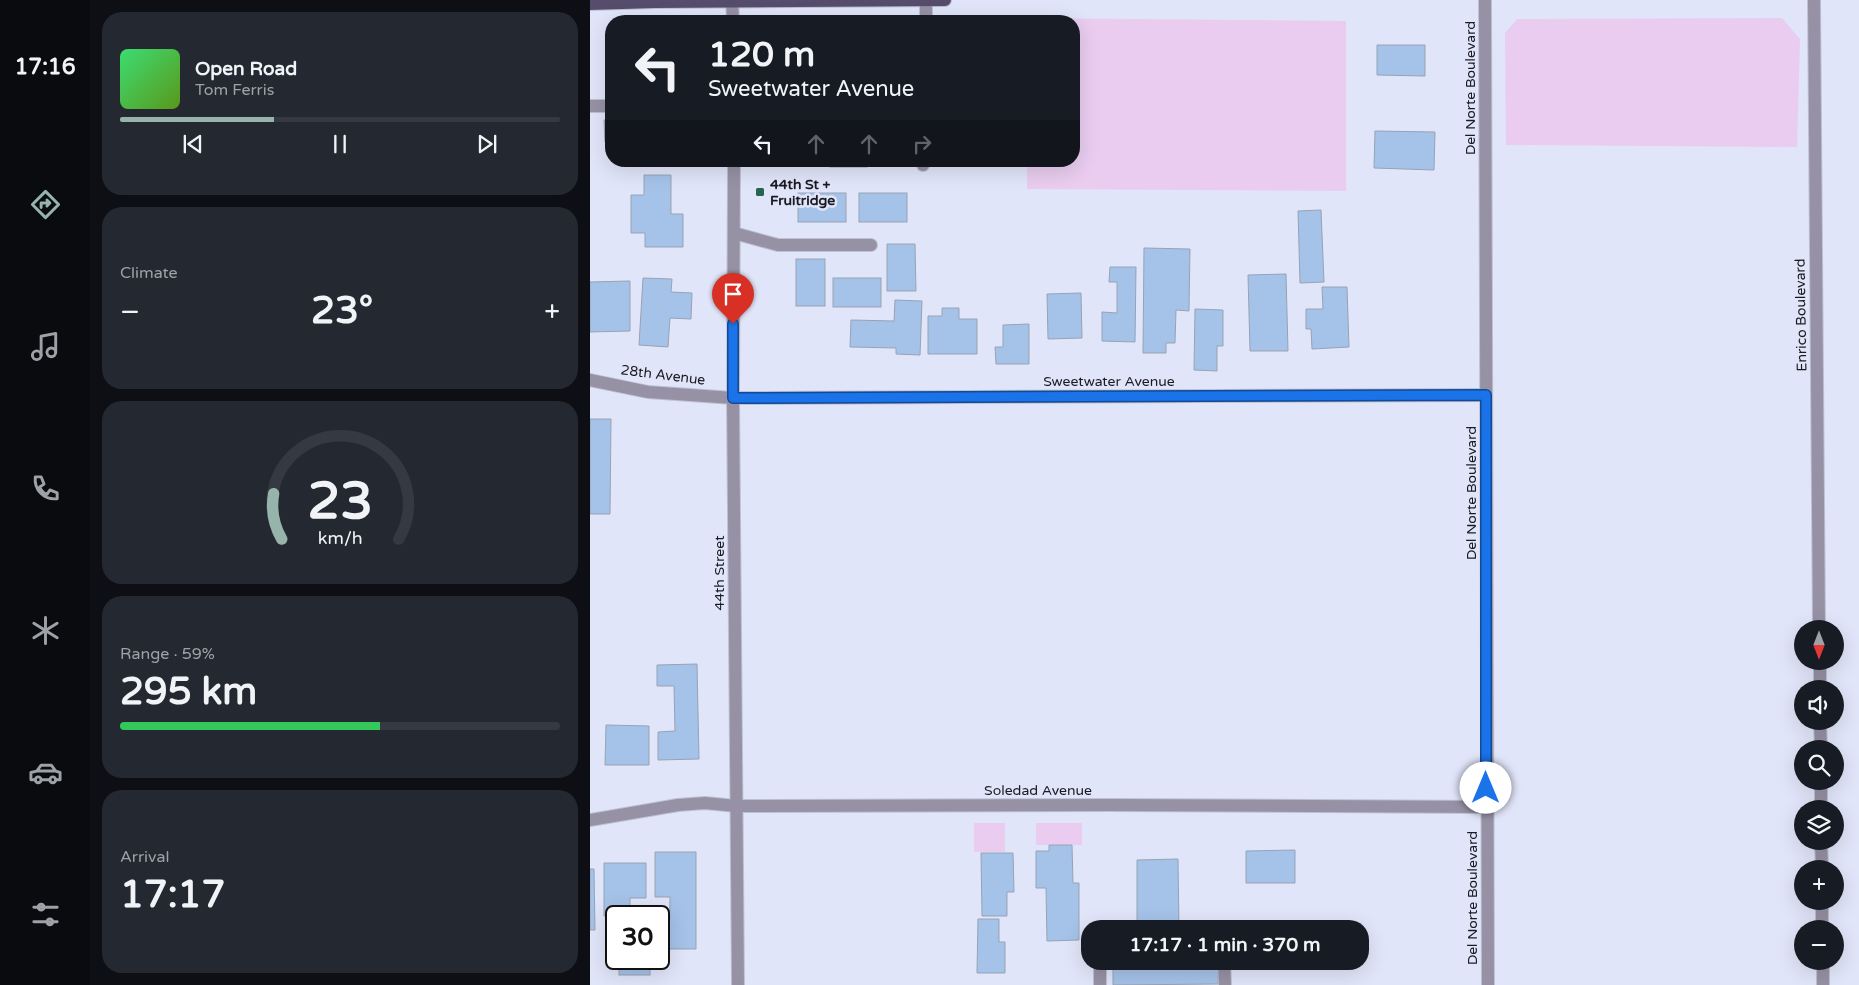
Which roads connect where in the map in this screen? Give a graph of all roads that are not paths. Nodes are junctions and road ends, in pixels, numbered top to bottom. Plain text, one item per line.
1 (945, 0) edge
2 (1485, 0) edge
3 (1814, 0) edge
4 (732, 1) edge
5 (926, 1) edge
6 (590, 4) edge
7 (732, 15) edge
8 (926, 15) edge
9 (590, 106) edge
10 (605, 106) edge
11 (734, 167) edge
12 (734, 233) junction
13 (870, 245) dead end
14 (590, 380) edge
15 (1486, 395) junction
16 (733, 398) junction
17 (1820, 620) edge
18 (736, 806) junction
19 (1487, 807) junction
20 (590, 820) edge
21 (1100, 970) edge
22 (1224, 970) edge
23 (1823, 970) edge
24 (738, 985) edge
25 (1100, 985) edge
26 (1225, 985) edge
27 (1488, 985) edge
28 (1823, 985) edge

1 - 5 main road
2 - 15 street, Del Norte Boulevard
3 - 17 street, Enrico Boulevard
4 - 5 main road
4 - 6 main road
4 - 7 street
5 - 8 street
9 - 10 street
11 - 12 street, 44th Street
12 - 13 street
12 - 16 street, 44th Street
14 - 16 street, 28th Avenue
15 - 16 street, Sweetwater Avenue
15 - 19 street, Del Norte Boulevard
16 - 18 street, 44th Street
18 - 19 street, Soledad Avenue
18 - 20 street, Soledad Avenue
18 - 24 street, 44th Street
19 - 27 street, Del Norte Boulevard
21 - 25 street
22 - 26 street
23 - 28 street

